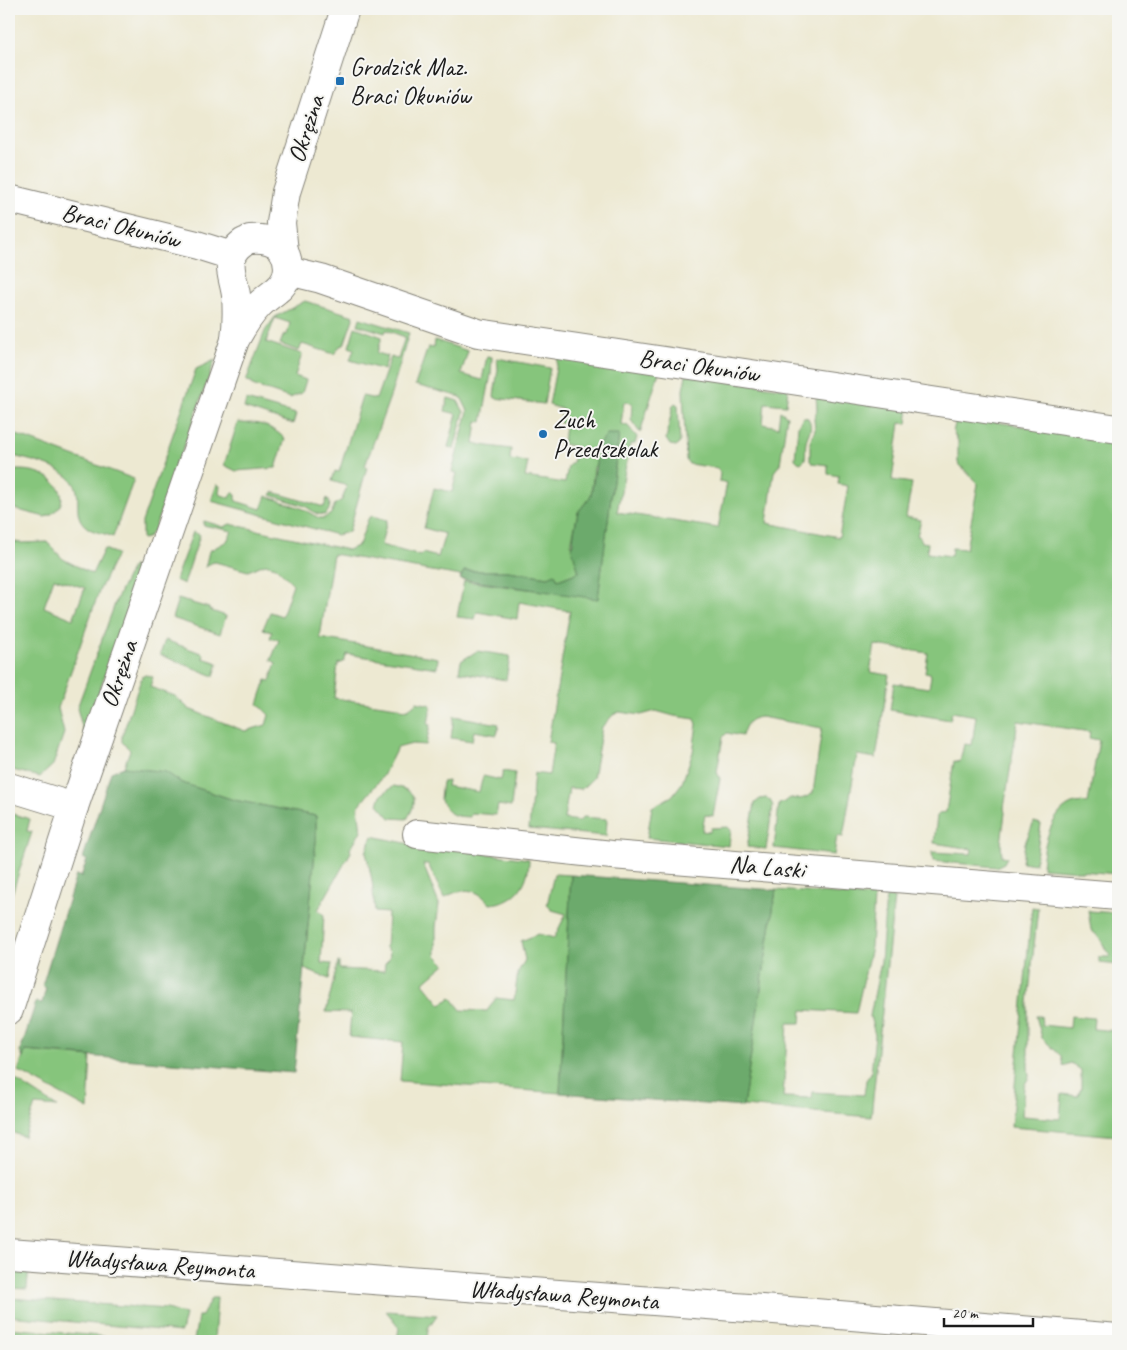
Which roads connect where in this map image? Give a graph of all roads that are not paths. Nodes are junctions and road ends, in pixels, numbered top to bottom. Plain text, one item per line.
1 (346, 9) edge
2 (286, 192) junction
3 (9, 199) edge
4 (239, 259) junction
5 (286, 261) junction
6 (270, 294) junction
7 (235, 340) junction
8 (1118, 429) edge
9 (9, 787) edge
10 (74, 807) junction
11 (417, 834) dead end
12 (1118, 896) edge
13 (9, 1010) edge
14 (9, 1252) edge
15 (1118, 1338) edge

1 - 2 street, Okrężna
2 - 4 street, Okrężna
2 - 5 street, Okrężna
3 - 4 street, Braci Okuniów
4 - 5 street
4 - 6 street
4 - 7 street, Okrężna
5 - 6 street, Okrężna
5 - 8 street, Braci Okuniów
6 - 7 street, Okrężna
7 - 10 street, Okrężna
9 - 10 street
10 - 13 street, Okrężna
11 - 12 street, Na Laski
14 - 15 street, Władysława Reymonta

